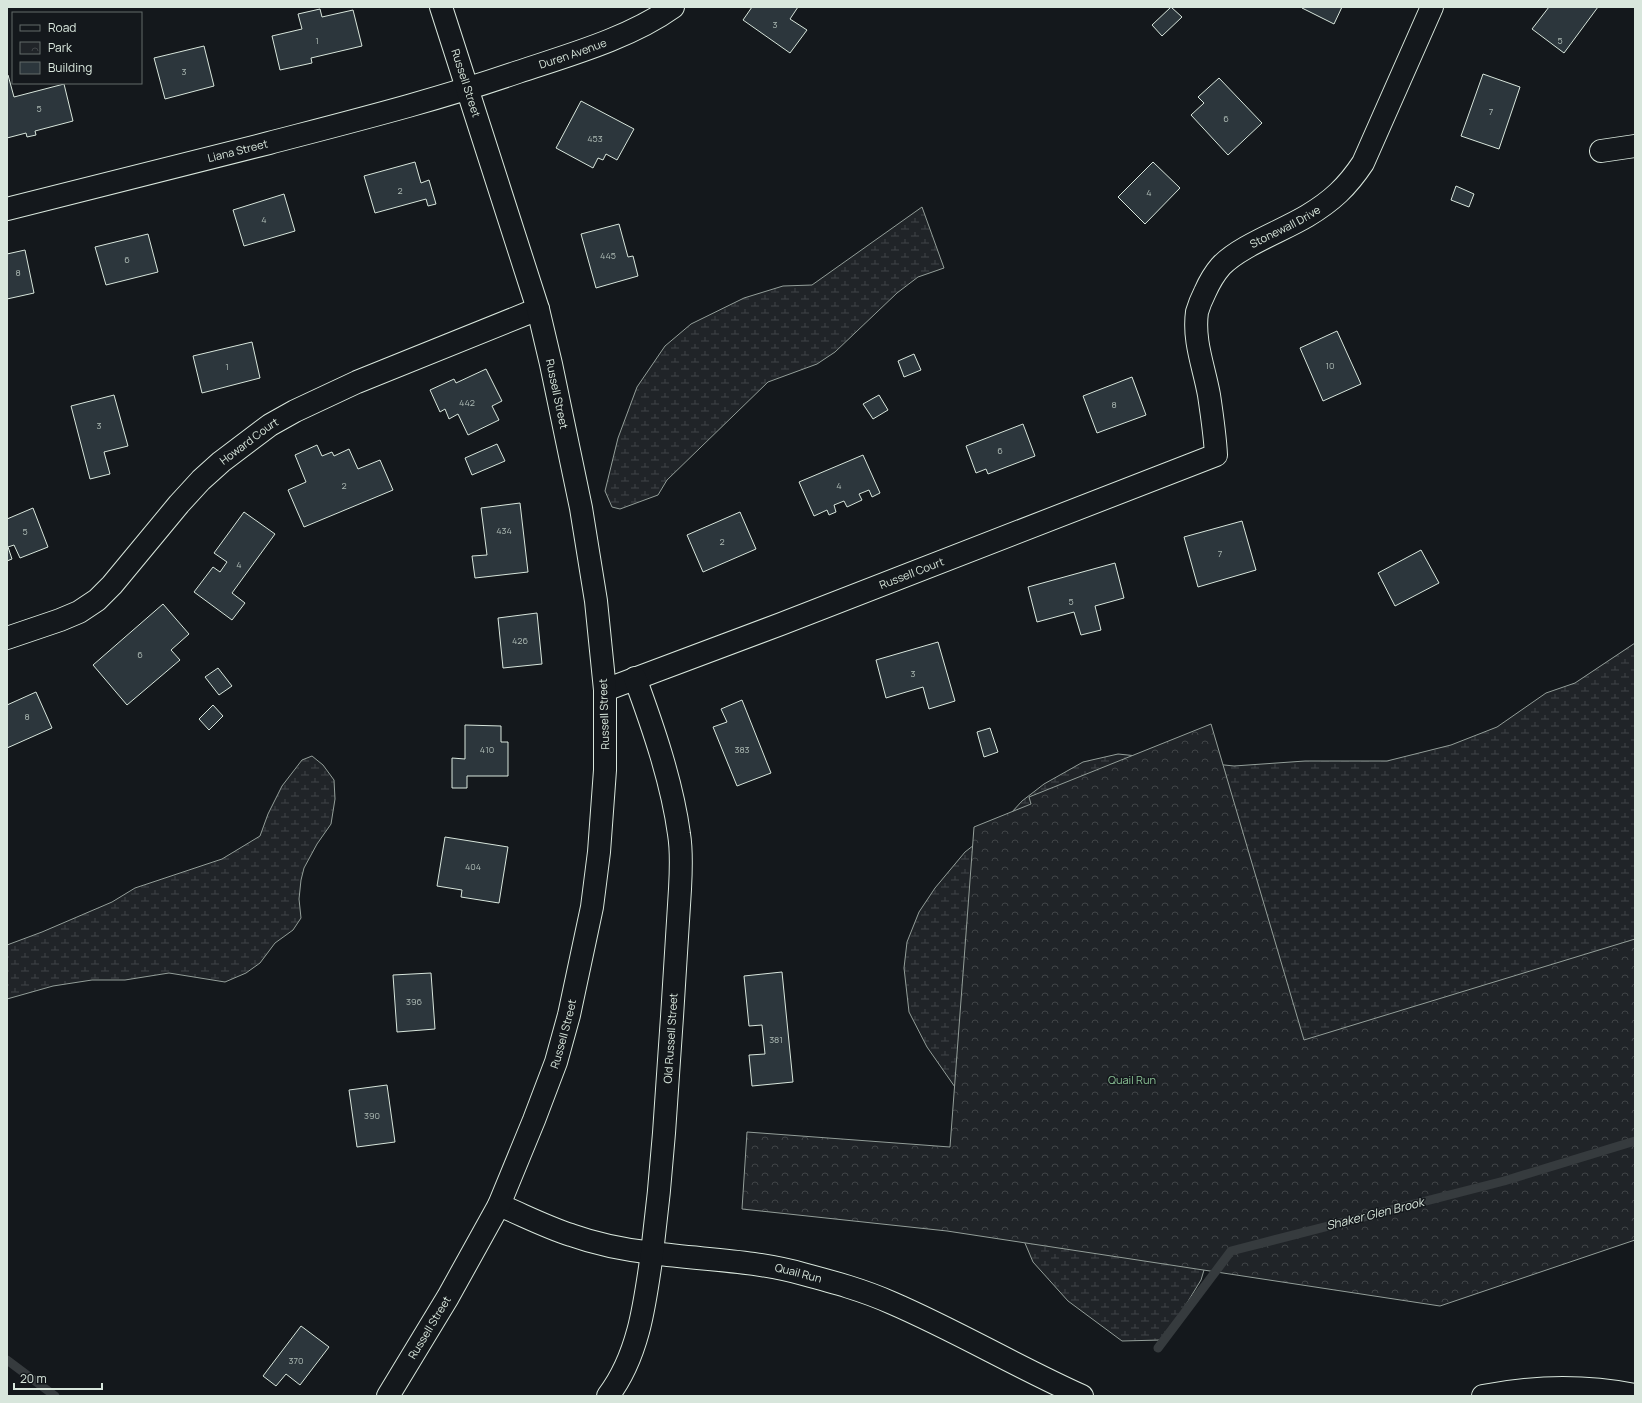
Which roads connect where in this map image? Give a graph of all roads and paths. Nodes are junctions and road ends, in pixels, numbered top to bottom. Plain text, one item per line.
1 (441, 7) edge
2 (673, 7) edge
3 (1432, 7) edge
4 (468, 89) junction
5 (1635, 146) edge
6 (1601, 151) dead end
7 (7, 209) edge
8 (538, 309) junction
9 (1216, 455) joint
10 (7, 638) edge
11 (635, 678) junction
12 (605, 690) junction
13 (499, 1205) junction
14 (652, 1253) junction
15 (1635, 1395) edge
16 (388, 1396) edge
17 (608, 1396) edge
18 (1082, 1396) edge
19 (1483, 1396) edge

1 - 4 street, Russell Street
2 - 4 street, Duren Avenue
3 - 9 street, Stonewall Drive
4 - 7 street, Liana Street
4 - 8 street, Russell Street
5 - 6 street
8 - 10 street, Howard Court
8 - 12 street, Russell Street
9 - 11 street, Russell Court
11 - 12 street, Russell Court
11 - 14 street, Old Russell Street
12 - 13 street, Russell Street
13 - 14 street, Quail Run
13 - 16 street, Russell Street
14 - 17 street, Old Russell Street
14 - 18 street, Quail Run
15 - 19 street

